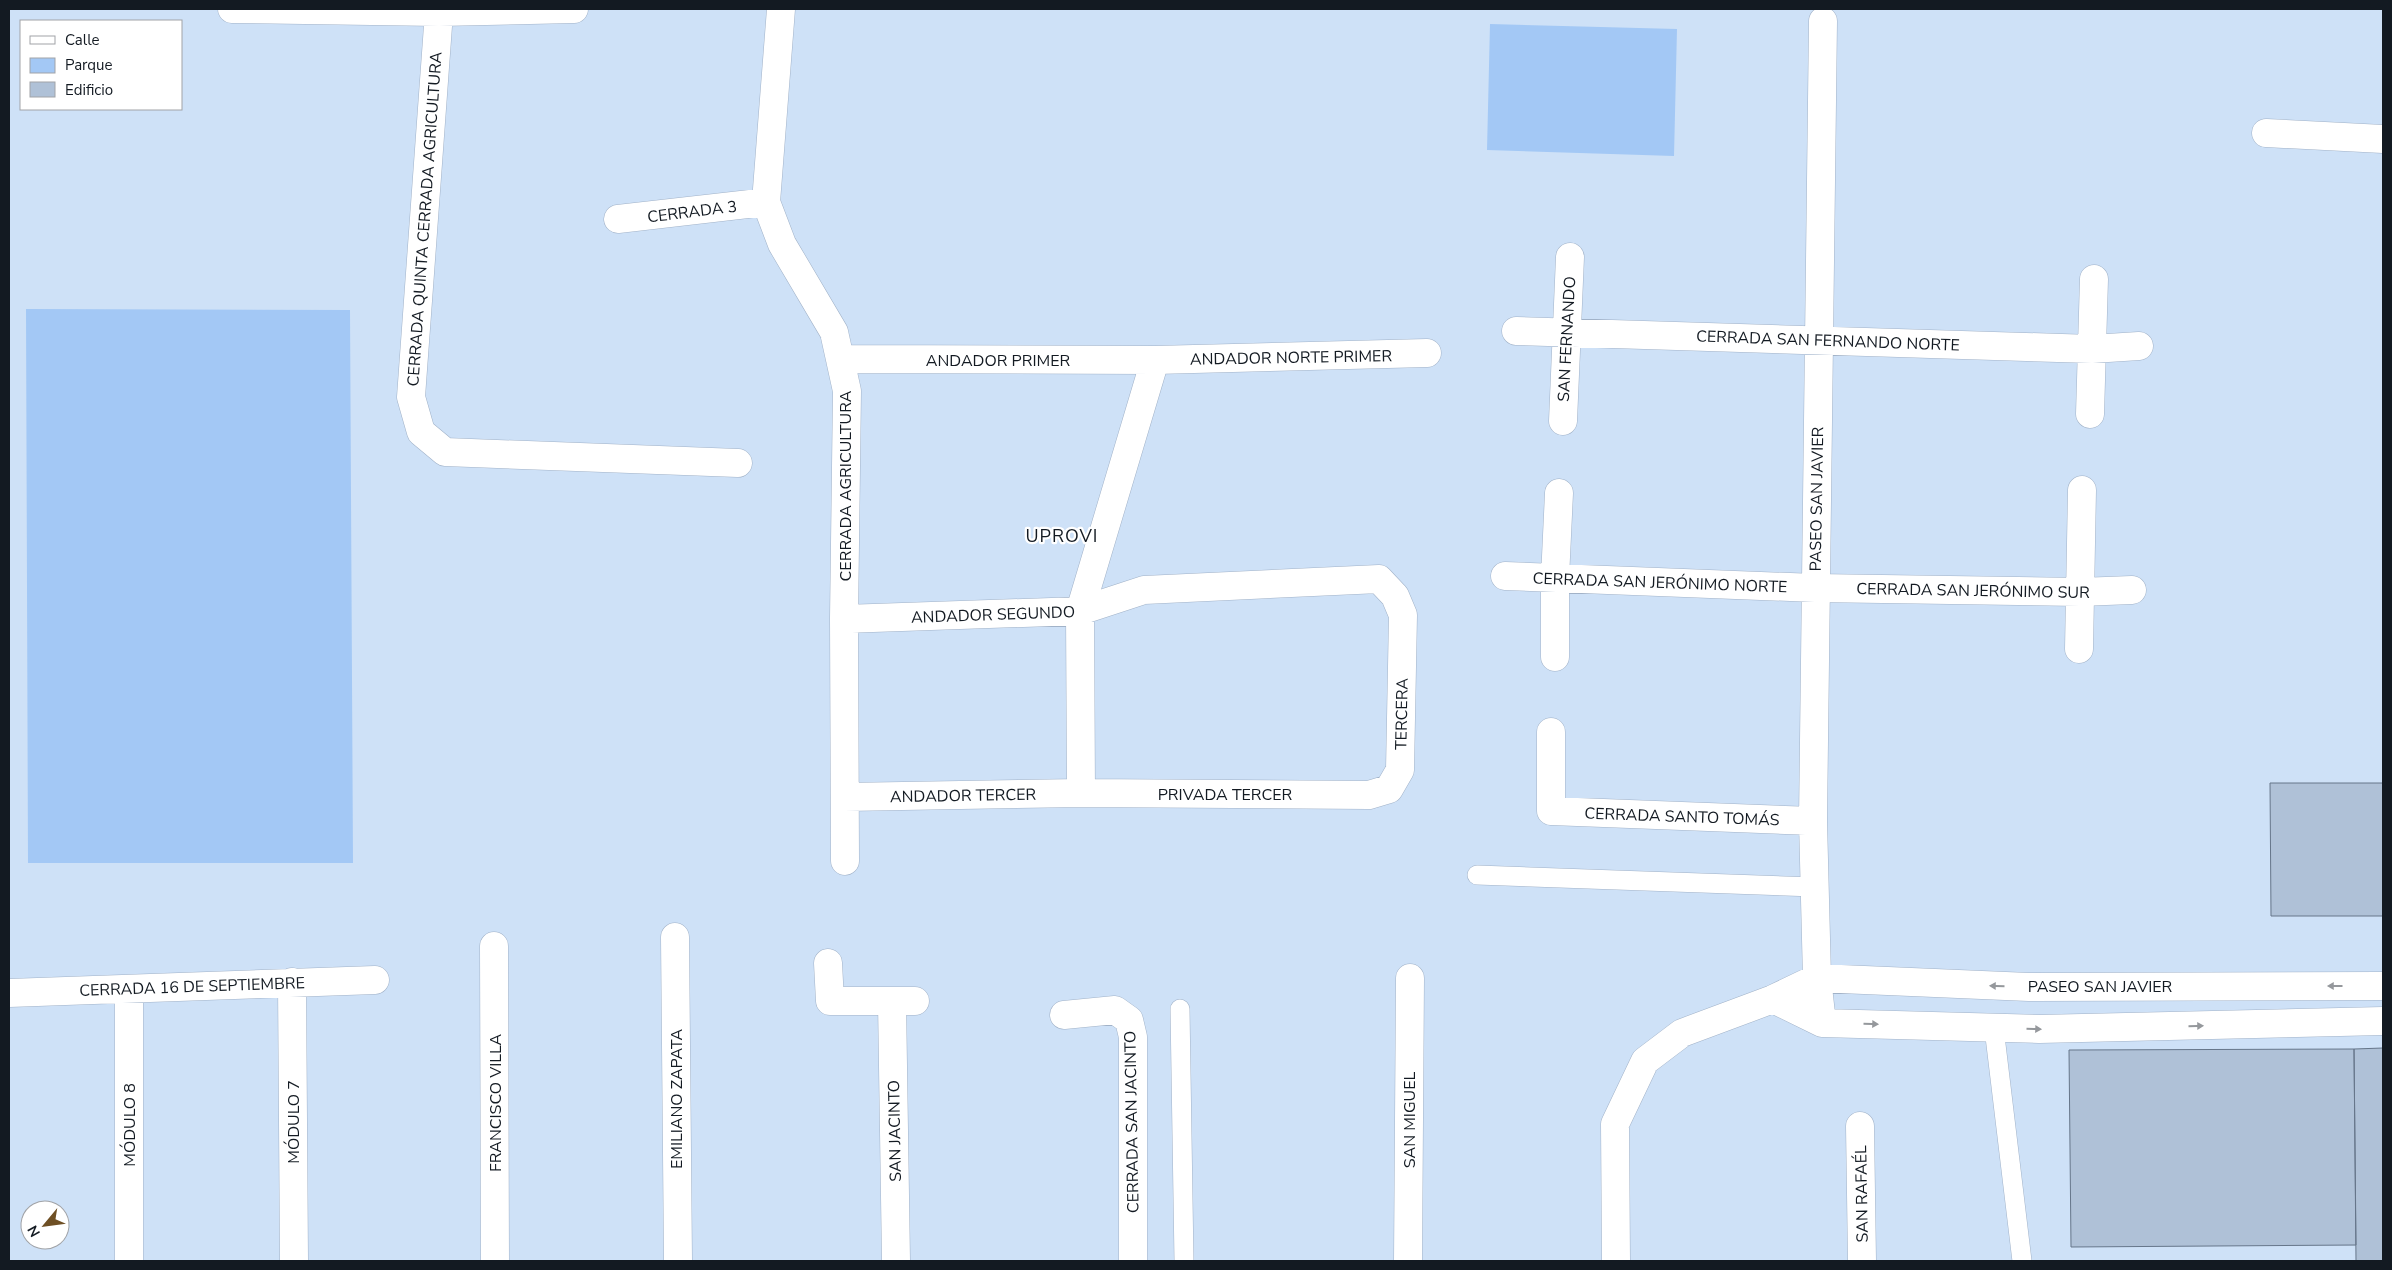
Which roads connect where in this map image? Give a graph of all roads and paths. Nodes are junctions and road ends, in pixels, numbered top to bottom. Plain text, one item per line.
1 (232, 9) edge
2 (574, 9) edge
3 (780, 9) edge
4 (439, 12) junction
5 (1823, 21) dead end
6 (2266, 133) dead end
7 (2383, 139) edge
8 (766, 202) junction
9 (618, 219) dead end
10 (1570, 257) dead end
11 (2094, 278) dead end
12 (1516, 331) dead end
13 (1566, 331) junction
14 (1818, 340) junction
15 (2139, 346) dead end
16 (2092, 349) junction
17 (1427, 353) dead end
18 (840, 359) junction
19 (1155, 360) junction
20 (2090, 414) dead end
21 (1562, 421) dead end
22 (738, 463) dead end
23 (2082, 490) dead end
24 (1560, 493) dead end
25 (1505, 576) dead end
26 (1555, 578) junction
27 (1815, 588) junction
28 (2132, 590) dead end
29 (2080, 592) junction
30 (1080, 611) junction
31 (1403, 615) joint
32 (844, 619) junction
33 (2079, 649) dead end
34 (1555, 657) dead end
35 (1552, 732) dead end
36 (1081, 793) junction
37 (1369, 795) joint
38 (845, 797) junction
39 (1813, 821) junction
40 (845, 861) dead end
41 (1477, 875) dead end
42 (1815, 887) junction
43 (675, 937) dead end
44 (494, 946) dead end
45 (828, 963) dead end
46 (1410, 978) dead end
47 (1817, 978) junction
48 (374, 980) dead end
49 (292, 982) junction
50 (2090, 986) junction
51 (2383, 986) edge
52 (129, 990) junction
53 (9, 994) edge
54 (1773, 998) junction
55 (1180, 1009) dead end
56 (1064, 1015) dead end
57 (2383, 1021) edge
58 (1822, 1022) junction
59 (1994, 1028) junction
60 (2092, 1029) junction
61 (1860, 1126) dead end
62 (129, 1261) edge
63 (294, 1261) edge
64 (495, 1261) edge
65 (678, 1261) edge
66 (896, 1261) edge
67 (1133, 1261) edge
68 (1184, 1261) edge
69 (1408, 1261) edge
70 (1616, 1261) edge
71 (1862, 1261) edge
72 (2022, 1261) edge

1 - 4 street
2 - 4 street
3 - 8 street, CERRADA AGRICULTURA
4 - 22 street, CERRADA QUINTA CERRADA AGRICULTURA
5 - 14 street, PASEO SAN JAVIER
6 - 7 street
8 - 9 street, CERRADA 3
8 - 18 street, CERRADA AGRICULTURA
10 - 13 street, SAN FERNANDO
11 - 16 street
12 - 13 street, CERRADA SAN FERNANDO NORTE
13 - 14 street, CERRADA SAN FERNANDO NORTE
13 - 21 street, SAN FERNANDO
14 - 16 street, CERRADA SAN FERNANDO NORTE
14 - 27 street, PASEO SAN JAVIER
15 - 16 street, CERRADA SAN FERNANDO NORTE
16 - 20 street
17 - 19 street, ANDADOR NORTE PRIMER
18 - 19 street, ANDADOR PRIMER
18 - 32 street, CERRADA AGRICULTURA
19 - 30 street
23 - 29 street
24 - 26 street
25 - 26 street, CERRADA SAN JERÓNIMO NORTE
26 - 27 street, CERRADA SAN JERÓNIMO NORTE
26 - 34 street
27 - 29 street, CERRADA SAN JERÓNIMO SUR
27 - 39 street, PASEO SAN JAVIER
28 - 29 street, CERRADA SAN JERÓNIMO SUR
29 - 33 street
30 - 31 street, ANDADOR SEGUNDO
30 - 32 street, ANDADOR SEGUNDO
30 - 36 street
31 - 37 street, TERCERA
32 - 38 street, CERRADA AGRICULTURA
35 - 39 street, CERRADA SANTO TOMÁS
36 - 37 street, PRIVADA TERCER
36 - 38 street, ANDADOR TERCER
38 - 40 street, CERRADA AGRICULTURA
39 - 42 street, PASEO SAN JAVIER
41 - 42 lane
42 - 47 street, PASEO SAN JAVIER
43 - 65 street, EMILIANO ZAPATA
44 - 64 street, FRANCISCO VILLA
45 - 66 street, SAN JACINTO
46 - 69 street, SAN MIGUEL
50 -> 47 street, PASEO SAN JAVIER
47 - 54 street, PASEO SAN JAVIER
47 - 58 street, PASEO SAN JAVIER
48 - 49 street, CERRADA 16 DE SEPTIEMBRE
49 - 52 street, CERRADA 16 DE SEPTIEMBRE
49 - 63 street, MÓDULO 7
51 -> 50 street, PASEO SAN JAVIER
50 - 60 street
52 - 53 street, CERRADA 16 DE SEPTIEMBRE
52 - 62 street, MÓDULO 8
54 - 58 street
54 - 70 street, PASEO SAN JAVIER
55 - 68 lane
56 - 67 street, CERRADA SAN JACINTO
60 -> 57 street
58 -> 59 street
59 -> 60 street
59 - 72 lane
61 - 71 street, SAN RAFAÉL

